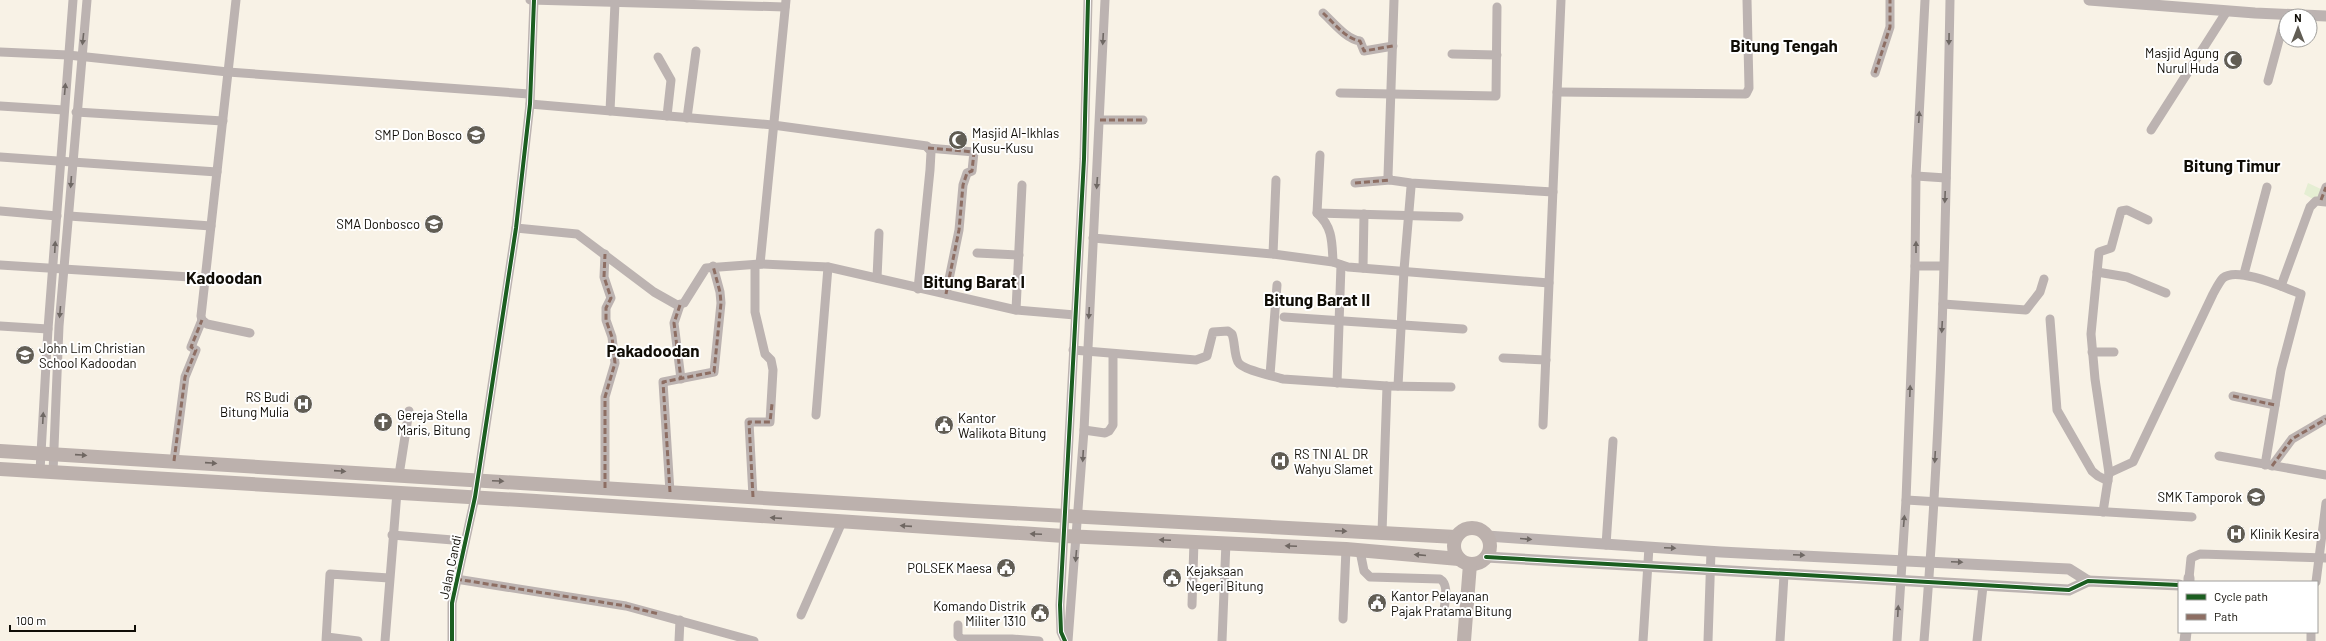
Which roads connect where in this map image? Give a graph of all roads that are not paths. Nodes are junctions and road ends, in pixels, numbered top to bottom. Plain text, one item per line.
1 (73, 0) edge
2 (87, 0) edge
3 (236, 0) edge
4 (530, 0) edge
5 (534, 0) edge
6 (1088, 0) edge
7 (1105, 0) edge
8 (1394, 0) edge
9 (1561, 0) edge
10 (1747, 0) edge
11 (1890, 0) edge
12 (1925, 0) edge
13 (1950, 0) edge
14 (2089, 0) edge
15 (2093, 0) edge
16 (615, 3) junction
17 (785, 4) edge
18 (1497, 7) dead end
19 (2227, 11) junction
20 (1323, 13) dead end
21 (2278, 14) edge
22 (2278, 44) edge
23 (1393, 46) junction
24 (696, 51) dead end
25 (0, 52) edge
26 (1452, 54) dead end
27 (68, 55) junction
28 (1497, 55) junction
29 (81, 56) junction
30 (658, 58) dead end
31 (1088, 58) junction
32 (1102, 58) junction
33 (228, 72) junction
34 (1875, 73) dead end
35 (2268, 81) dead end
36 (1557, 92) junction
37 (1340, 93) dead end
38 (1392, 93) junction
39 (529, 94) junction
40 (530, 104) junction
41 (0, 106) edge
42 (64, 110) junction
43 (610, 111) junction
44 (76, 112) junction
45 (666, 116) junction
46 (687, 118) junction
47 (1100, 120) junction
48 (1142, 120) dead end
49 (223, 121) junction
50 (773, 126) junction
51 (2151, 130) dead end
52 (928, 148) junction
53 (1320, 155) dead end
54 (0, 158) edge
55 (1084, 159) junction
56 (61, 160) junction
57 (1098, 160) junction
58 (72, 161) junction
59 (217, 172) junction
60 (1916, 176) junction
61 (1946, 178) junction
62 (1276, 180) dead end
63 (1390, 180) junction
64 (1355, 183) dead end
65 (1022, 185) dead end
66 (1411, 187) dead end
67 (2267, 187) dead end
68 (2326, 187) edge
69 (1553, 192) junction
70 (2324, 201) edge
71 (0, 211) edge
72 (1317, 213) junction
73 (1364, 214) junction
74 (57, 216) junction
75 (69, 216) junction
76 (1409, 216) junction
77 (1459, 217) dead end
78 (2148, 220) dead end
79 (211, 226) junction
80 (516, 228) junction
81 (879, 233) dead end
82 (1093, 238) junction
83 (978, 253) dead end
84 (606, 254) junction
85 (1273, 254) junction
86 (1019, 255) junction
87 (758, 264) junction
88 (1337, 264) junction
89 (0, 265) edge
90 (713, 266) junction
91 (1915, 266) junction
92 (1943, 266) junction
93 (54, 267) junction
94 (828, 267) junction
95 (64, 268) junction
96 (1363, 268) junction
97 (1404, 270) junction
98 (2097, 272) junction
99 (2244, 274) junction
100 (206, 278) junction
101 (877, 278) junction
102 (2044, 279) dead end
103 (1549, 283) junction
104 (1277, 285) dead end
105 (2281, 286) junction
106 (918, 289) junction
107 (2166, 293) dead end
108 (946, 294) junction
109 (1943, 304) junction
110 (680, 305) junction
111 (1016, 310) junction
112 (1075, 315) junction
113 (1284, 317) dead end
114 (2050, 319) dead end
115 (202, 320) junction
116 (1338, 320) junction
117 (1401, 325) junction
118 (0, 326) edge
119 (48, 329) junction
120 (1463, 329) dead end
121 (250, 333) dead end
122 (1073, 350) junction
123 (1088, 351) junction
124 (2092, 352) junction
125 (2114, 352) dead end
126 (1113, 354) junction
127 (1503, 358) dead end
128 (1546, 360) junction
129 (1270, 375) junction
130 (681, 379) junction
131 (1337, 383) junction
132 (1387, 386) junction
133 (1398, 386) junction
134 (1451, 388) dead end
135 (2233, 396) dead end
136 (2275, 405) junction
137 (409, 411) dead end
138 (816, 416) dead end
139 (2326, 419) edge
140 (1543, 425) dead end
141 (1084, 430) junction
142 (1613, 441) dead end
143 (0, 451) edge
144 (48, 453) junction
145 (2219, 456) dead end
146 (174, 461) junction
147 (242, 465) junction
148 (2269, 466) junction
149 (0, 469) edge
150 (47, 471) junction
151 (399, 475) junction
152 (2326, 475) edge
153 (2109, 477) junction
154 (477, 480) junction
155 (240, 483) junction
156 (605, 488) junction
157 (397, 492) junction
158 (670, 492) junction
159 (475, 497) junction
160 (753, 497) junction
161 (1906, 500) junction
162 (1933, 502) junction
163 (2326, 503) edge
164 (2103, 512) junction
165 (1065, 516) junction
166 (1079, 517) junction
167 (2192, 517) dead end
168 (842, 522) junction
169 (1246, 525) junction
170 (1382, 533) junction
171 (392, 535) junction
172 (1071, 536) junction
173 (1487, 536) junction
174 (1456, 537) junction
175 (465, 541) junction
176 (1194, 542) junction
177 (1226, 542) junction
178 (1246, 544) junction
179 (1606, 545) junction
180 (1649, 547) junction
181 (1346, 549) junction
182 (1360, 551) junction
183 (1711, 551) junction
184 (1486, 557) junction
185 (2322, 558) edge
186 (1901, 560) junction
187 (1464, 561) junction
188 (1930, 561) junction
189 (1648, 567) junction
190 (1711, 571) junction
191 (1784, 575) junction
192 (389, 578) junction
193 (456, 579) junction
194 (2189, 580) edge
195 (2088, 581) junction
196 (2316, 581) edge
197 (1900, 582) junction
198 (1929, 582) junction
199 (1062, 583) junction
200 (1073, 584) junction
201 (2178, 585) edge
202 (1983, 586) junction
203 (1192, 605) dead end
204 (1444, 613) dead end
205 (801, 615) dead end
206 (1343, 619) dead end
207 (680, 620) junction
208 (958, 625) dead end
209 (326, 639) edge
210 (358, 641) edge
211 (385, 641) edge
212 (452, 641) edge
213 (679, 641) edge
214 (754, 641) edge
215 (1039, 641) edge
216 (1064, 641) edge
217 (1068, 641) edge
218 (1222, 641) edge
219 (1464, 641) edge
220 (1643, 641) edge
221 (1708, 641) edge
222 (1780, 641) edge
223 (1896, 641) edge
224 (1924, 641) edge
225 (1977, 641) edge

1 - 27 street
2 -> 29 street
3 - 33 street
4 - 5 street
5 - 16 street
5 - 39 street, Jalan Candi
6 - 31 street
7 -> 32 street
8 - 23 street
9 - 36 street
10 - 36 street
11 - 34 street
60 -> 12 street
13 -> 61 street
14 - 15 street
15 - 19 street
16 - 17 street
16 - 43 street
17 - 50 street
18 - 28 street
19 - 21 street
19 - 51 street
20 - 23 street
22 - 35 street
23 - 38 street
24 - 46 street
25 - 27 street
26 - 28 street
27 - 29 street
42 -> 27 street
28 - 38 street
29 - 33 street
29 - 44 street
30 - 45 street
31 - 32 street
31 - 55 street
32 - 47 street
33 - 39 street
33 - 49 street
36 - 69 street
37 - 38 street
38 - 63 street
39 - 40 street, Jalan Candi
40 - 43 street
40 - 80 street, Jalan Candi
41 - 42 street
42 - 56 street
43 - 45 street
44 - 49 street
44 - 58 street
45 - 46 street
46 - 50 street
47 - 48 street
47 - 57 street
49 - 59 street
50 - 52 street
50 - 87 street
52 - 106 street
52 - 108 street
53 - 72 street
54 - 56 street
55 - 57 street
55 - 112 street
56 - 58 street
56 - 74 street
57 -> 82 street
58 - 59 street
58 -> 75 street
59 - 79 street
60 - 61 street
91 -> 60 street
61 -> 92 street
62 - 85 street
63 - 64 street
63 - 69 street
65 - 86 street
66 - 76 street
67 - 99 street
68 - 70 street
69 - 103 street
70 - 105 street
71 - 74 street
72 - 73 street
72 - 88 street
73 - 76 street
73 - 96 street
93 -> 74 street
75 - 79 street
75 - 95 street
76 - 77 street
76 - 97 street
78 - 98 street
79 - 100 street
80 - 84 street
80 - 154 street, Jalan Candi
81 - 101 street
82 - 85 street
82 -> 123 street
83 - 86 street
84 - 110 street
84 - 156 street
85 - 88 street
86 - 111 street
87 - 90 street
87 - 94 street
87 - 160 street
88 - 96 street
88 - 116 street
89 - 93 street
90 - 110 street
90 - 130 street
91 - 92 street
161 -> 91 street
92 - 109 street
93 - 95 street
93 - 119 street
94 - 101 street
94 - 138 street
95 - 100 street
95 -> 144 street
96 - 97 street
97 - 103 street
97 - 117 street
98 - 107 street
98 - 124 street
99 - 105 street
99 - 153 street
100 - 115 street
101 - 106 street
102 - 109 street
103 - 128 street
104 - 129 street
105 - 136 street
106 - 108 street
108 - 111 street
109 -> 162 street
110 - 130 street
111 - 112 street
112 - 122 street
113 - 116 street
114 - 153 street
115 - 121 street
115 - 146 street
116 - 117 street
116 - 131 street
117 - 120 street
117 - 133 street
118 - 119 street
144 -> 119 street
122 - 123 street
122 - 165 street
123 - 126 street
123 - 141 street
124 - 125 street
124 - 153 street
126 - 129 street
126 - 141 street
127 - 128 street
128 - 140 street
129 - 131 street
130 - 158 street
131 - 132 street
132 - 133 street
132 - 170 street
133 - 134 street
135 - 136 street
136 - 148 street
137 - 151 street
139 - 148 street
141 -> 166 street
142 - 179 street
143 - 144 highway
144 -> 146 highway
144 - 150 street
145 - 148 street
146 -> 147 highway
147 -> 151 highway
147 - 155 highway
148 - 152 street
149 - 150 highway
150 - 155 highway
151 - 154 highway
153 - 164 street
154 -> 156 highway
154 - 159 street, Jalan Candi
155 - 157 highway
156 - 158 highway
157 - 159 highway
157 - 171 street
158 - 160 highway
168 -> 159 highway
159 - 175 street, Jalan Candi
160 - 165 highway
161 - 162 street
186 -> 161 street
162 - 164 street
162 - 188 street
163 - 185 street
164 - 167 street
165 - 166 highway
165 - 172 street
166 - 169 highway
166 - 172 street
172 -> 168 highway
168 - 205 street
169 -> 170 highway
169 - 178 highway
170 - 174 highway
171 - 175 street
171 - 192 street
176 -> 172 highway
172 - 199 street
172 -> 200 street
173 - 174 highway
173 -> 179 street
173 - 184 highway
174 - 187 highway
175 - 193 street, Jalan Candi
176 - 177 highway
176 - 203 street
177 - 178 highway
177 - 218 street
181 -> 178 highway
179 - 180 street
180 -> 183 street
180 - 189 street
181 - 182 highway
181 - 206 street
187 -> 182 highway
182 - 204 street
183 -> 186 street
183 - 190 street
184 - 187 highway
184 - 189 street
185 - 194 street
185 - 196 street
186 - 188 street
186 - 197 street
187 - 219 highway
188 -> 195 street
188 - 198 street
189 - 190 street
189 - 220 street
190 - 191 street
190 - 221 street
191 - 197 street
191 - 222 street
192 - 209 street
192 - 211 street
193 - 207 street
193 - 212 street, Jalan Candi
195 - 201 street
195 - 202 street
197 - 198 street
223 -> 197 street
198 - 202 street
198 - 224 street
199 - 200 street
199 - 216 street
200 - 217 street
202 - 225 street
207 - 213 street
207 - 214 street
208 - 215 street
209 - 210 street

